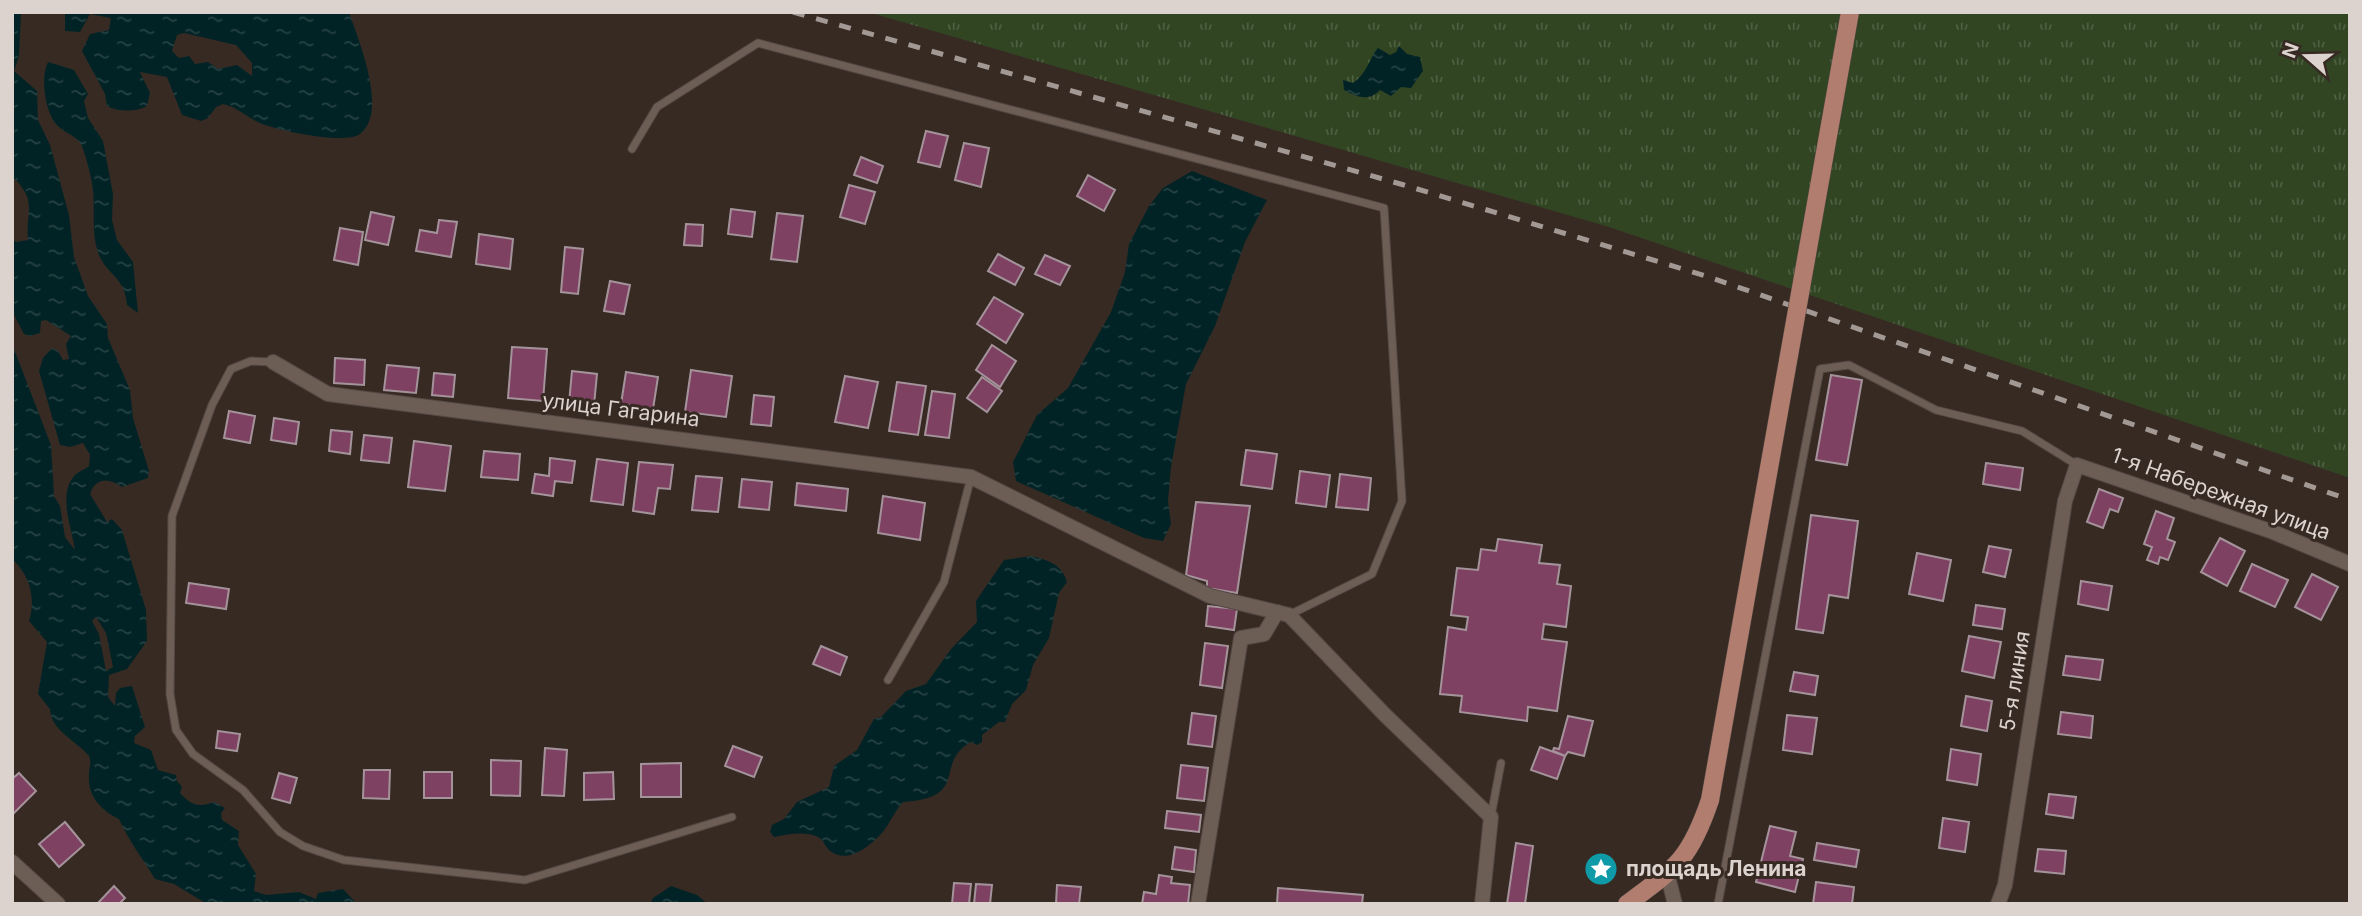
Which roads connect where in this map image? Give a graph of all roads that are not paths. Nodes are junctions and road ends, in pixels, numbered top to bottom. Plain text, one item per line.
1 (1850, 12) edge
2 (632, 149) dead end
3 (273, 362) joint
4 (2077, 465) junction
5 (971, 477) junction
6 (2350, 565) edge
7 (1283, 613) junction
8 (888, 680) dead end
9 (1501, 763) dead end
10 (732, 817) dead end
11 (1491, 817) junction
12 (12, 862) edge
13 (1667, 873) junction
14 (58, 904) edge
15 (1198, 904) edge
16 (1482, 904) edge
17 (1627, 904) edge
18 (1675, 904) edge
19 (1718, 904) edge
20 (1998, 904) edge

1 - 13 main road, bridge
2 - 7 lane
3 - 5 street, улица Гагарина
3 - 10 lane
4 - 6 street, 1-я Набережная улица
4 - 19 lane
4 - 20 street, 5-я линия
5 - 7 street, улица Гагарина
5 - 8 lane
7 - 11 street
7 - 15 street
9 - 11 lane
11 - 16 street
12 - 14 street
13 - 17 main road
13 - 18 street

